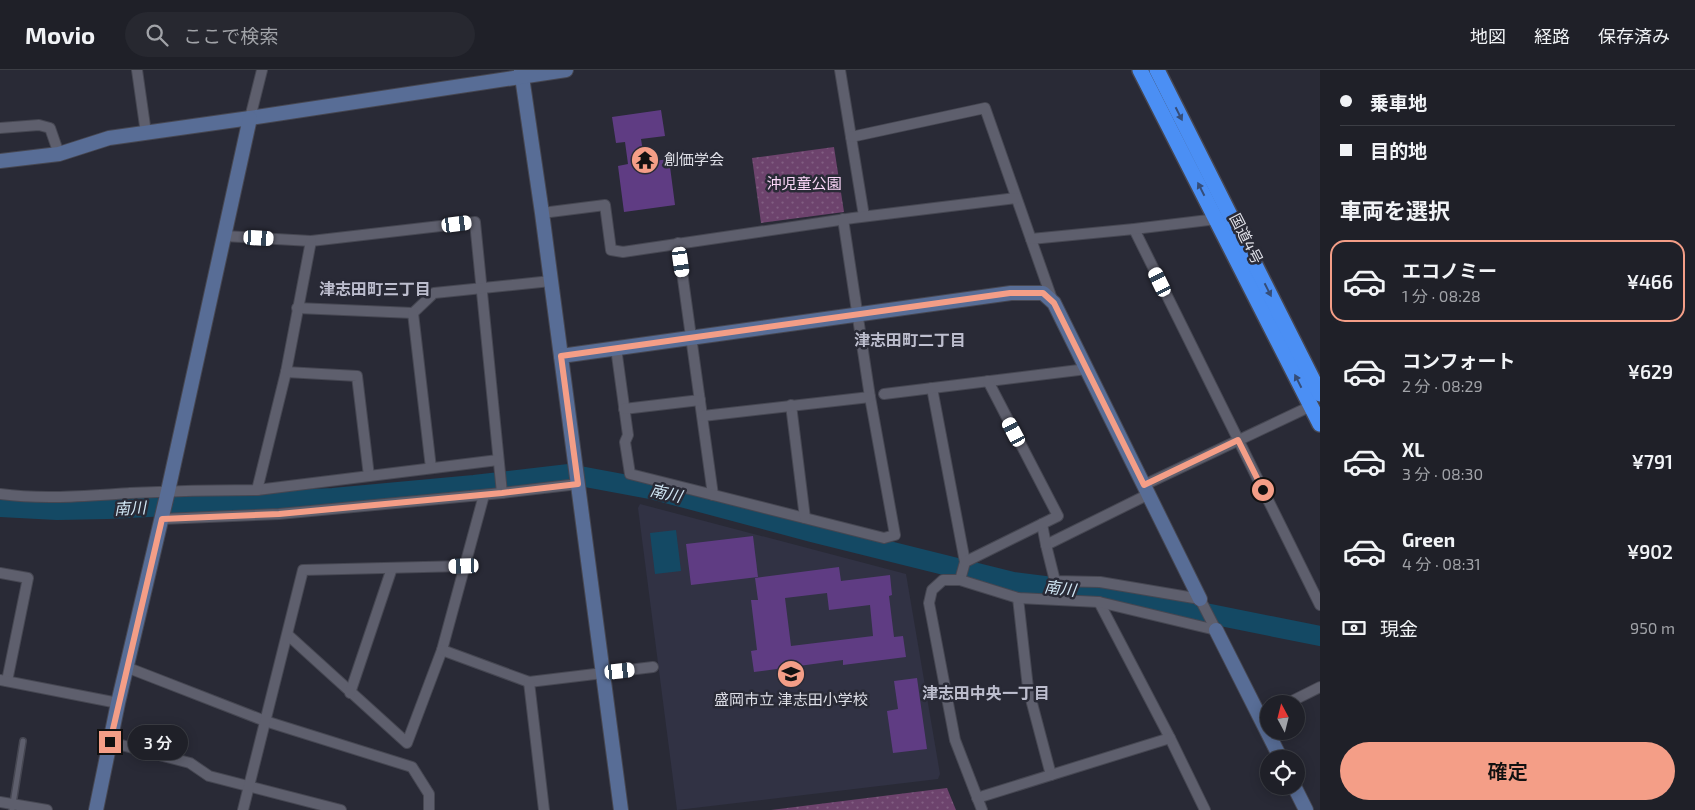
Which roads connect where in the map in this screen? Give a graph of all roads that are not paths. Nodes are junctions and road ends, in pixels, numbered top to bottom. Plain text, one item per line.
1 (137, 70) edge
2 (262, 70) edge
3 (566, 70) edge
4 (840, 70) edge
5 (1140, 70) edge
6 (1157, 70) edge
7 (521, 74) edge
8 (250, 118) junction
9 (0, 128) edge
10 (146, 133) junction
11 (851, 137) junction
12 (59, 154) junction
13 (0, 161) edge
14 (1016, 198) junction
15 (542, 214) junction
16 (864, 216) junction
17 (843, 219) junction
18 (1217, 219) junction
19 (1134, 229) junction
20 (224, 236) junction
21 (1031, 239) junction
22 (311, 241) junction
23 (678, 243) junction
24 (551, 281) junction
25 (483, 288) junction
26 (1054, 303) junction
27 (297, 308) junction
28 (413, 313) junction
29 (858, 315) junction
30 (692, 338) junction
31 (616, 348) junction
32 (561, 356) junction
33 (1087, 369) junction
34 (286, 372) junction
35 (988, 381) junction
36 (932, 388) junction
37 (884, 394) dead end
38 (870, 397) junction
39 (700, 400) junction
40 (1315, 400) edge
41 (791, 405) junction
42 (624, 409) junction
43 (703, 416) junction
44 (1320, 424) edge
45 (1238, 440) junction
46 (498, 460) junction
47 (431, 468) junction
48 (369, 476) junction
49 (578, 484) junction
50 (257, 490) junction
51 (1146, 490) junction
52 (168, 492) junction
53 (502, 493) junction
54 (0, 494) edge
55 (484, 495) junction
56 (713, 495) junction
57 (805, 518) junction
58 (162, 519) junction
59 (1042, 524) junction
60 (1046, 545) junction
61 (964, 563) junction
62 (464, 566) junction
63 (392, 568) junction
64 (0, 573) edge
65 (960, 579) junction
66 (1018, 598) junction
67 (1200, 599) junction
68 (1099, 602) junction
69 (1320, 605) edge
70 (1216, 630) junction
71 (288, 635) junction
72 (442, 650) junction
73 (126, 667) junction
74 (653, 668) dead end
75 (603, 673) junction
76 (4, 681) edge
77 (529, 682) junction
78 (1320, 687) edge
79 (350, 693) junction
80 (1304, 695) edge
81 (118, 703) junction
82 (1260, 708) edge
83 (265, 721) junction
84 (1170, 738) junction
85 (23, 741) dead end
86 (110, 742) junction
87 (1051, 775) junction
88 (250, 786) junction
89 (1298, 795) edge
90 (978, 798) junction
91 (0, 802) edge
92 (12, 807) edge
93 (47, 810) edge
94 (96, 810) edge
95 (243, 810) edge
96 (341, 810) edge
97 (429, 810) edge
98 (544, 810) edge
99 (621, 810) edge
100 (982, 810) edge
101 (1205, 810) edge
102 (1306, 810) edge

1 - 10 street
2 - 8 street
3 - 7 street
4 - 11 street
18 -> 5 highway, 国道4号
6 -> 40 highway, 国道4号
7 - 8 street
7 - 15 street
8 - 10 street
8 - 20 street
9 - 12 street
10 - 12 street
11 - 14 street
11 - 16 street
12 - 13 street
14 - 16 street
14 - 21 street
15 - 23 street
15 - 24 street
16 - 17 street
17 - 23 street
17 - 29 street
18 - 19 street
40 -> 18 highway, 国道4号
19 - 21 street
19 - 45 street
20 - 22 street
20 - 52 street
21 - 26 street
22 - 25 street
22 - 27 street
23 - 30 street
24 - 25 street
24 - 32 street
25 - 28 street
25 - 46 street
26 - 29 street
26 - 33 street
27 - 28 street
27 - 34 street
28 - 47 street
29 - 30 street
29 - 38 street
30 - 31 street
30 - 39 street
31 - 32 street
31 - 42 street
32 - 49 street
33 - 35 street
33 - 51 street
34 - 48 street
34 - 50 street
35 - 36 street
35 - 59 street
36 - 37 street
36 - 61 street
38 - 41 street
38 - 57 street
39 - 42 street
39 - 43 street
40 - 44 highway, 国道4号
40 - 45 street
41 - 43 street
41 - 57 street
42 - 56 street
43 - 56 street
45 - 51 street
45 - 69 street
46 - 47 street
46 - 53 street
47 - 48 street
48 - 50 street
49 - 53 street
49 - 75 street
50 - 52 street
51 - 60 street
51 - 67 street
52 - 54 street
52 - 58 street
53 - 55 street
55 - 58 street
55 - 62 street
56 - 57 street
58 - 73 street
59 - 60 street
59 - 61 street
60 - 67 street
61 - 65 street
62 - 63 street
62 - 72 street
63 - 71 street
63 - 79 street
64 - 76 street
65 - 66 street
65 - 90 street
66 - 68 street
66 - 87 street
67 - 70 street
68 - 70 street
68 - 84 street
70 - 82 street
71 - 79 street
71 - 83 street
72 - 77 street
72 - 79 street
73 - 81 street
73 - 83 street
74 - 75 street
75 - 77 street
75 - 99 street
76 - 81 street
77 - 98 street
78 - 80 street
81 - 86 street
83 - 88 street
83 - 97 street
84 - 87 street
84 - 101 street
85 - 92 lane
86 - 88 street
86 - 94 street
87 - 90 street
88 - 95 street
88 - 96 street
89 - 102 street
90 - 100 street
91 - 92 street
92 - 93 street

